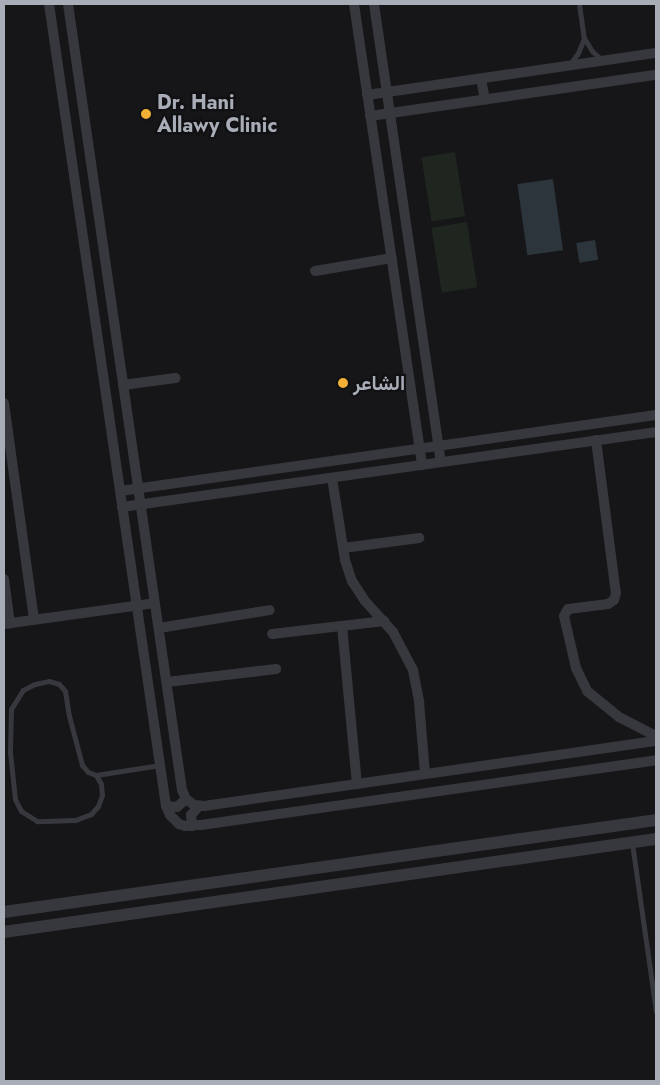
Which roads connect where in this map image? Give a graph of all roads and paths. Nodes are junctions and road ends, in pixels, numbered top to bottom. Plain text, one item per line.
1 (49, 4) edge
2 (68, 4) edge
3 (354, 4) edge
4 (374, 4) edge
5 (579, 4) edge
6 (584, 38) junction
7 (656, 53) edge
8 (603, 61) junction
9 (568, 66) junction
10 (656, 75) edge
11 (482, 79) junction
12 (387, 92) junction
13 (367, 95) junction
14 (485, 100) junction
15 (390, 113) junction
16 (370, 116) junction
17 (392, 258) junction
18 (315, 271) dead end
19 (176, 378) dead end
20 (123, 385) junction
21 (4, 404) edge
22 (656, 415) edge
23 (656, 432) edge
24 (596, 440) junction
25 (439, 446) junction
26 (420, 449) junction
27 (441, 462) junction
28 (422, 465) junction
29 (332, 478) junction
30 (138, 489) junction
31 (120, 491) junction
32 (141, 505) junction
33 (122, 507) junction
34 (419, 538) dead end
35 (343, 548) junction
36 (4, 579) edge
37 (155, 603) junction
38 (137, 605) junction
39 (270, 610) dead end
40 (34, 620) junction
41 (384, 621) junction
42 (7, 624) edge
43 (342, 626) junction
44 (159, 628) junction
45 (272, 634) dead end
46 (276, 669) dead end
47 (167, 682) junction
48 (656, 736) edge
49 (656, 741) edge
50 (656, 760) edge
51 (160, 764) junction
52 (425, 774) junction
53 (96, 775) junction
54 (357, 784) junction
55 (186, 800) junction
56 (166, 806) junction
57 (199, 806) junction
58 (656, 820) edge
59 (192, 826) junction
60 (656, 839) edge
61 (632, 843) junction
62 (4, 912) edge
63 (4, 932) edge
64 (656, 1011) edge

1 - 31 street
2 - 20 street
3 - 13 street
4 - 12 street
5 - 6 lane
6 - 8 lane
6 - 9 lane
7 - 8 street
8 - 9 street
9 - 11 street
10 - 14 street
11 - 12 street
11 - 14 street
12 - 13 street
12 - 15 street
13 - 16 street
14 - 15 street
15 - 16 street
15 - 25 street
16 - 17 street
17 - 18 street
17 - 26 street
19 - 20 street
20 - 30 street
21 - 40 street
22 - 25 street
23 - 24 street
24 - 27 street
24 - 48 street
25 - 26 street
25 - 27 street
26 - 28 street
26 - 30 street
27 - 28 street
28 - 29 street
29 - 32 street
29 - 35 street
30 - 31 street
30 - 32 street
31 - 33 street
32 - 33 street
32 - 37 street
33 - 38 street
34 - 35 street
35 - 41 street
36 - 42 street
37 - 38 street
37 - 44 street
38 - 40 street
38 - 51 street
39 - 44 street
40 - 42 street
41 - 43 street
41 - 52 street
43 - 45 street
43 - 54 street
44 - 47 street
46 - 47 street
47 - 55 street
49 - 52 street
50 - 59 street
51 - 53 lane
51 - 56 street
52 - 54 street
53 - 53 lane
54 - 57 street
55 - 56 street
55 - 57 street
56 - 59 street
57 - 59 street
58 - 62 street
60 - 61 street
61 - 63 street
61 - 64 lane

